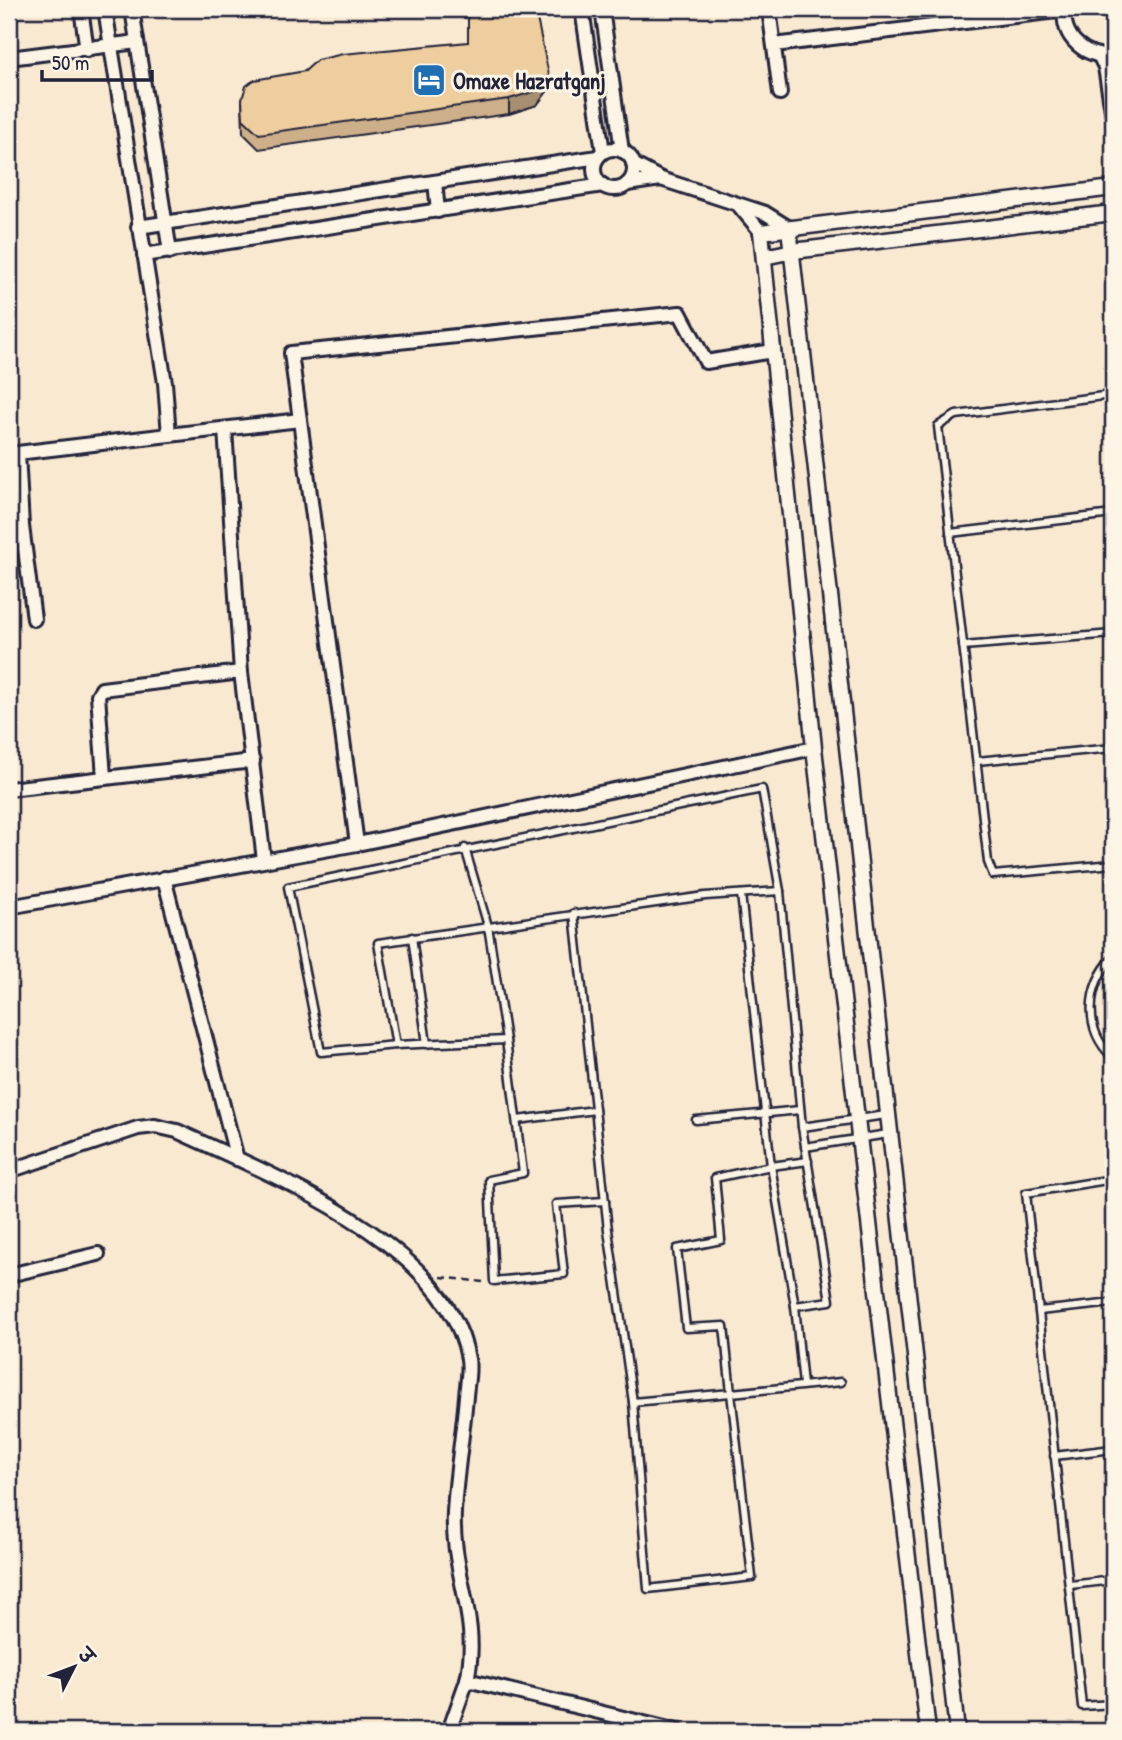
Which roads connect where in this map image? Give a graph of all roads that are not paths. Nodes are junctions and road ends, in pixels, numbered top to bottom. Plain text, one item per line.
1 (81, 9) edge
2 (106, 9) edge
3 (132, 9) edge
4 (582, 9) edge
5 (602, 9) edge
6 (769, 9) edge
7 (1065, 9) edge
8 (137, 42) junction
9 (774, 45) junction
10 (110, 46) junction
11 (87, 50) junction
12 (1107, 57) edge
13 (9, 58) edge
14 (780, 93) dead end
15 (1113, 117) edge
16 (622, 151) junction
17 (601, 155) junction
18 (633, 164) junction
19 (661, 179) junction
20 (435, 182) junction
21 (627, 184) junction
22 (603, 185) junction
23 (1113, 188) edge
24 (740, 207) junction
25 (438, 211) junction
26 (1113, 213) edge
27 (165, 224) junction
28 (138, 227) junction
29 (789, 228) junction
30 (761, 232) junction
31 (793, 251) junction
32 (170, 252) junction
33 (144, 255) junction
34 (764, 257) junction
35 (773, 351) junction
36 (1113, 378) edge
37 (1111, 395) junction
38 (1113, 406) edge
39 (300, 420) junction
40 (225, 429) junction
41 (169, 435) junction
42 (13, 453) edge
43 (1113, 514) edge
44 (950, 533) junction
45 (34, 619) dead end
46 (1113, 634) edge
47 (962, 646) junction
48 (241, 672) junction
49 (814, 748) junction
50 (1113, 748) edge
51 (253, 761) junction
52 (977, 761) junction
53 (104, 777) junction
54 (9, 789) edge
55 (357, 844) junction
56 (465, 848) junction
57 (264, 860) junction
58 (1113, 864) edge
59 (164, 878) junction
60 (780, 891) junction
61 (741, 894) junction
62 (9, 907) edge
63 (574, 913) junction
64 (488, 926) junction
65 (412, 937) junction
66 (1113, 958) edge
67 (506, 1040) junction
68 (427, 1044) junction
69 (396, 1045) junction
70 (1113, 1058) edge
71 (595, 1110) junction
72 (800, 1110) junction
73 (764, 1114) junction
74 (886, 1115) junction
75 (856, 1119) junction
76 (517, 1120) junction
77 (696, 1120) dead end
78 (802, 1126) junction
79 (888, 1134) junction
80 (858, 1139) junction
81 (805, 1147) junction
82 (237, 1159) junction
83 (808, 1161) junction
84 (771, 1166) junction
85 (9, 1171) edge
86 (1113, 1179) edge
87 (605, 1201) junction
88 (98, 1254) dead end
89 (9, 1275) edge
90 (1113, 1303) edge
91 (795, 1306) junction
92 (1039, 1311) junction
93 (841, 1382) dead end
94 (803, 1385) junction
95 (731, 1392) junction
96 (633, 1402) junction
97 (1113, 1449) edge
98 (1054, 1456) junction
99 (1113, 1580) edge
100 (1070, 1585) junction
101 (467, 1680) junction
102 (1113, 1704) edge
103 (449, 1731) edge
104 (677, 1731) edge
105 (928, 1731) edge
106 (957, 1731) edge

1 - 11 street
2 - 10 street
3 - 8 street
4 - 17 street
5 - 16 street
6 - 9 street
7 - 9 street
7 - 12 street
8 - 10 street
8 - 27 street
9 - 14 street
10 - 11 street
10 - 28 street
11 - 13 street
12 - 15 street
16 - 17 street
16 - 18 street
17 - 20 street
17 - 22 street
18 - 19 street
18 - 21 street
19 - 21 street
19 - 24 street
20 - 25 street
20 - 27 street
21 - 22 street
22 - 25 street
23 - 29 street
24 - 29 street
24 - 30 street
25 - 32 street
26 - 31 street
27 - 28 street
27 - 32 street
28 - 33 street
29 - 30 street
29 - 31 street
30 - 34 street
31 - 34 street
31 - 74 street
32 - 33 street
33 - 41 street
34 - 35 street
35 - 39 street
35 - 49 street
36 - 37 lane
37 - 38 lane
37 - 44 lane
39 - 40 street
39 - 55 street
40 - 41 street
40 - 48 street
41 - 42 street
42 - 45 street
43 - 44 lane
44 - 47 lane
46 - 47 lane
47 - 52 lane
48 - 51 street
48 - 53 street
49 - 55 street
49 - 75 street
50 - 52 lane
51 - 53 street
51 - 57 street
52 - 58 lane
53 - 54 street
55 - 57 street
56 - 60 lane
56 - 64 lane
56 - 69 lane
57 - 59 street
59 - 62 street
59 - 82 street
60 - 61 lane
60 - 72 lane
61 - 63 lane
61 - 73 lane
63 - 64 lane
63 - 71 lane
64 - 65 lane
64 - 67 lane
65 - 68 lane
65 - 69 lane
66 - 70 lane
67 - 68 lane
67 - 76 lane
68 - 69 lane
71 - 76 lane
71 - 87 lane
72 - 73 lane
72 - 78 lane
73 - 77 lane
73 - 84 lane
74 - 75 lane
74 - 79 street
75 - 78 lane
75 - 80 street
76 - 87 lane
78 - 81 lane
79 - 80 lane
79 - 106 street
80 - 81 lane
80 - 105 street
81 - 83 lane
82 - 85 street
82 - 101 street
83 - 84 lane
83 - 91 lane
84 - 91 lane
84 - 95 lane
86 - 92 lane
87 - 96 lane
88 - 89 street
90 - 92 lane
91 - 94 lane
92 - 98 lane
93 - 94 lane
94 - 95 lane
95 - 96 lane
95 - 96 lane
97 - 98 lane
98 - 100 lane
99 - 100 lane
100 - 102 lane
101 - 103 street
101 - 104 street

